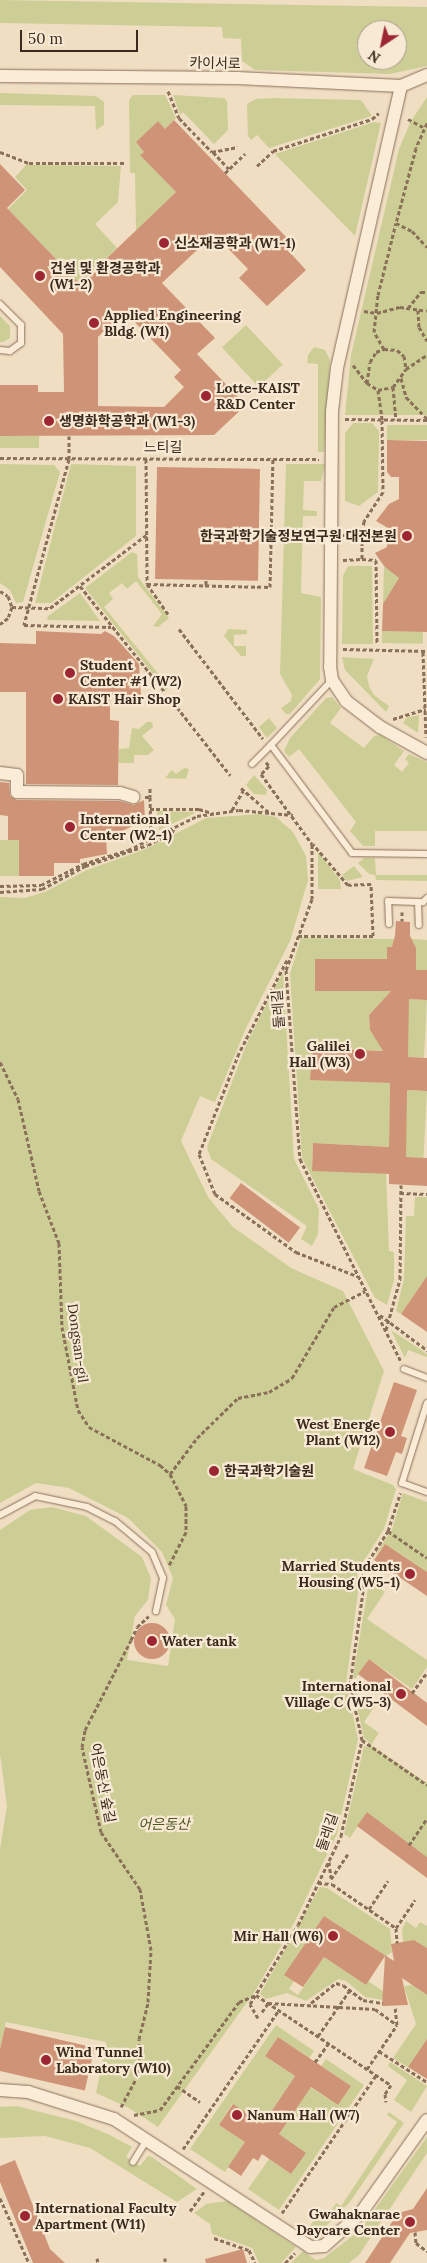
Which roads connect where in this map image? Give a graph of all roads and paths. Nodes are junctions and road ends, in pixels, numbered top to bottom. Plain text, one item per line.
1 (427, 75) edge
2 (0, 76) edge
3 (401, 86) junction
4 (168, 91) dead end
5 (379, 113) dead end
6 (408, 119) dead end
7 (427, 123) edge
8 (423, 127) junction
9 (238, 147) dead end
10 (0, 152) edge
11 (212, 152) junction
12 (245, 154) dead end
13 (125, 163) dead end
14 (257, 166) dead end
15 (229, 169) junction
16 (225, 173) dead end
17 (396, 223) junction
18 (427, 247) edge
19 (427, 292) edge
20 (0, 304) edge
21 (408, 308) junction
22 (358, 310) dead end
23 (418, 310) junction
24 (427, 311) edge
25 (377, 313) junction
26 (427, 341) edge
27 (384, 349) junction
28 (0, 350) edge
29 (427, 355) edge
30 (351, 359) dead end
31 (406, 369) junction
32 (401, 378) junction
33 (367, 383) junction
34 (393, 387) junction
35 (378, 390) junction
36 (426, 417) edge
37 (342, 420) dead end
38 (382, 420) junction
39 (396, 420) junction
40 (69, 436) dead end
41 (0, 458) edge
42 (69, 459) junction
43 (146, 459) junction
44 (273, 459) junction
45 (327, 459) dead end
46 (146, 535) junction
47 (362, 535) junction
48 (387, 538) dead end
49 (206, 580) dead end
50 (147, 584) junction
51 (206, 585) junction
52 (80, 586) junction
53 (0, 591) edge
54 (12, 607) junction
55 (28, 607) junction
56 (169, 616) dead end
57 (0, 624) edge
58 (111, 627) junction
59 (179, 628) dead end
60 (377, 644) dead end
61 (338, 649) dead end
62 (425, 652) edge
63 (332, 680) junction
64 (426, 683) edge
65 (164, 692) dead end
66 (173, 702) dead end
67 (425, 709) junction
68 (393, 720) dead end
69 (259, 742) dead end
70 (271, 745) junction
71 (427, 746) edge
72 (266, 761) dead end
73 (252, 764) dead end
74 (0, 773) edge
75 (230, 775) dead end
76 (150, 788) dead end
77 (133, 793) joint
78 (150, 797) junction
79 (150, 809) junction
80 (232, 811) junction
81 (270, 812) junction
82 (214, 813) junction
83 (293, 814) junction
84 (174, 827) junction
85 (151, 838) junction
86 (312, 844) junction
87 (427, 854) edge
88 (0, 886) edge
89 (0, 892) edge
90 (427, 898) edge
91 (418, 902) junction
92 (389, 924) dead end
93 (419, 925) dead end
94 (298, 936) junction
95 (290, 955) junction
96 (0, 1062) edge
97 (400, 1185) dead end
98 (400, 1193) junction
99 (427, 1194) edge
100 (356, 1276) junction
101 (365, 1291) junction
102 (376, 1311) junction
103 (387, 1324) junction
104 (386, 1330) junction
105 (427, 1350) edge
106 (404, 1369) joint
107 (427, 1378) edge
108 (427, 1403) edge
109 (170, 1474) junction
110 (401, 1490) dead end
111 (427, 1492) edge
112 (0, 1515) edge
113 (388, 1531) junction
114 (427, 1558) edge
115 (163, 1578) junction
116 (156, 1611) joint
117 (427, 1672) edge
118 (412, 1693) dead end
119 (362, 1740) junction
120 (427, 1785) edge
121 (427, 1818) edge
122 (409, 1845) dead end
123 (348, 1854) dead end
124 (329, 1862) junction
125 (388, 1881) dead end
126 (318, 1882) junction
127 (332, 1882) junction
128 (415, 1900) dead end
129 (369, 1909) junction
130 (396, 1928) junction
131 (397, 1943) dead end
132 (350, 1990) junction
133 (256, 1995) junction
134 (268, 2003) junction
135 (382, 2003) dead end
136 (310, 2004) junction
137 (339, 2006) junction
138 (395, 2006) dead end
139 (279, 2010) junction
140 (262, 2012) dead end
141 (258, 2018) dead end
142 (397, 2025) junction
143 (318, 2036) junction
144 (329, 2043) junction
145 (379, 2051) junction
146 (315, 2062) dead end
147 (367, 2069) junction
148 (376, 2075) junction
149 (427, 2082) edge
150 (177, 2086) junction
151 (0, 2090) edge
152 (200, 2102) dead end
153 (386, 2102) dead end
154 (120, 2110) dead end
155 (130, 2116) dead end
156 (427, 2120) edge
157 (148, 2139) junction
158 (183, 2149) dead end
159 (133, 2162) dead end
160 (206, 2190) dead end
161 (0, 2198) edge
162 (190, 2211) dead end
163 (280, 2215) dead end
164 (415, 2232) dead end
165 (214, 2238) dead end
166 (305, 2248) junction
167 (427, 2251) edge
168 (97, 2258) dead end
169 (165, 2258) dead end
170 (28, 2261) dead end
171 (98, 2263) edge
172 (165, 2263) edge
173 (256, 2263) edge
174 (285, 2263) edge

1 - 3 street, 카이서로
2 - 3 street, 카이서로
3 - 63 street
4 - 11 path
5 - 14 path
6 - 8 path
7 - 8 path
8 - 17 path
9 - 11 path
10 - 13 path
11 - 15 path
12 - 15 path
15 - 16 path
17 - 18 path
17 - 25 path
19 - 21 path
20 - 28 lane
21 - 23 path
21 - 25 path
22 - 25 path
23 - 24 path
23 - 26 path
25 - 27 path
27 - 31 path
27 - 33 path
29 - 31 path
30 - 33 path
31 - 32 path
32 - 34 path
32 - 36 path
33 - 35 path
34 - 35 path
34 - 39 path
35 - 38 path
36 - 39 path
37 - 38 path
38 - 39 path
38 - 47 path
40 - 42 path
41 - 42 path, 느티길
42 - 43 path, 느티길
42 - 55 path
43 - 44 path, 느티길
43 - 46 path
44 - 45 path, 느티길
44 - 51 path
46 - 50 path
46 - 52 path
47 - 48 path
47 - 60 path
49 - 51 path
50 - 51 path
50 - 56 path
52 - 55 path
52 - 58 path
53 - 54 path
54 - 55 path
54 - 57 path
55 - 58 path
58 - 65 path
59 - 69 path
61 - 62 path
62 - 64 path
63 - 70 lane
63 - 71 street
64 - 67 path
66 - 75 path
67 - 68 path
67 - 71 path
70 - 73 lane
70 - 87 lane
72 - 83 path
74 - 77 street
76 - 78 path
77 - 78 path
78 - 79 path
79 - 82 path
79 - 85 path
80 - 81 path
80 - 81 path
80 - 82 path
81 - 83 path
82 - 84 path
83 - 86 path
84 - 85 path
84 - 89 path
85 - 88 path
86 - 94 path, 둘레길
86 - 94 path
90 - 91 lane
91 - 92 lane
91 - 93 lane
94 - 95 path, 둘레길
95 - 100 path, 둘레길
95 - 100 path
96 - 109 path, Dongsan-gil
97 - 98 path
98 - 99 path
98 - 103 path
100 - 101 path, 둘레길
101 - 102 path, 둘레길
101 - 109 path
102 - 103 path
102 - 104 path, 둘레길
103 - 104 path
103 - 105 path
104 - 106 path, 둘레길
106 - 107 lane
108 - 111 lane
109 - 115 path, Dongsan-gil
110 - 113 path, 둘레길
112 - 115 lane
113 - 114 path
113 - 119 path, 둘레길
115 - 116 lane
116 - 154 path, 어은동산 숲길
117 - 118 path
119 - 120 path
119 - 124 path, 둘레길
121 - 122 path
123 - 127 path
124 - 126 path, 둘레길
124 - 127 path
125 - 129 path
126 - 127 path
126 - 133 path, 둘레길
127 - 129 path
128 - 130 path
129 - 130 path
130 - 131 path
132 - 135 path
132 - 136 path
132 - 137 path
133 - 134 path
133 - 141 path
133 - 150 path, 둘레길
134 - 136 path
134 - 139 path
134 - 140 path
136 - 137 path
137 - 142 path
137 - 143 path
138 - 142 path
139 - 143 path
139 - 158 path
142 - 145 path
143 - 144 path
144 - 146 path
144 - 147 path
145 - 147 path
145 - 149 path
147 - 148 path
148 - 153 path
148 - 163 path
150 - 152 path
150 - 155 path, 둘레길
151 - 157 street
156 - 166 street
157 - 159 lane
157 - 166 street
160 - 162 path
161 - 170 path
164 - 167 path
165 - 173 path
166 - 174 path
168 - 171 path
169 - 172 path

